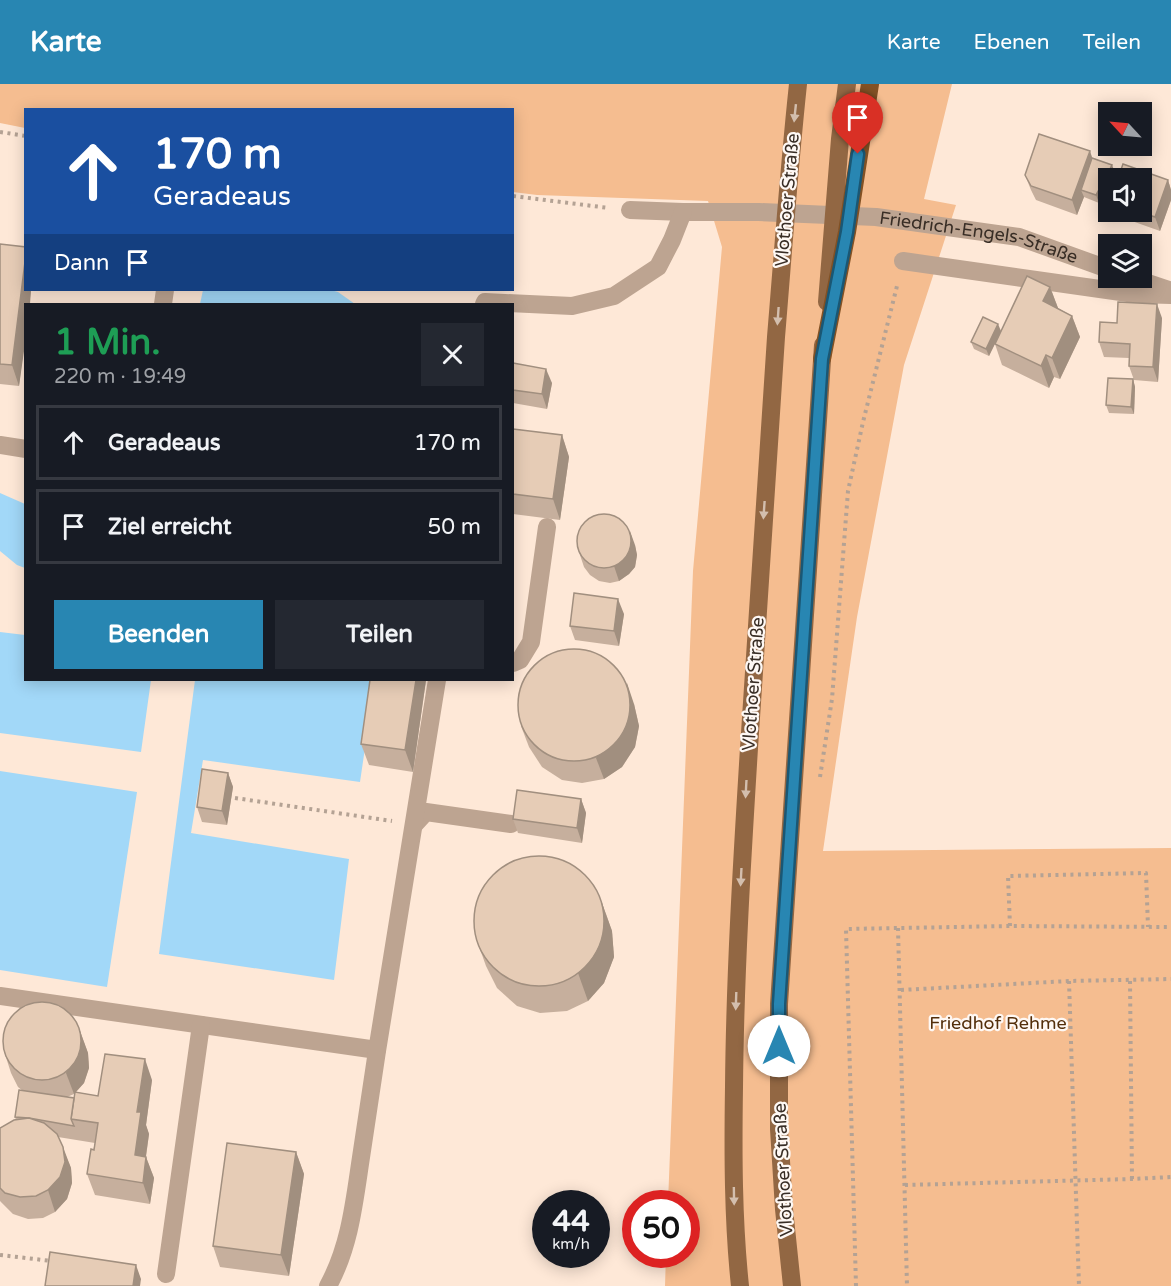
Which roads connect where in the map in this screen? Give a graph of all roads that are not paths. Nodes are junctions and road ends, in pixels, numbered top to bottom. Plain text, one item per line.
1 (798, 84) edge
2 (847, 84) edge
3 (870, 84) edge
4 (843, 202) junction
5 (630, 210) road end
6 (683, 212) junction
7 (903, 261) road end
8 (1098, 265) edge
9 (1152, 286) edge
10 (1171, 293) edge
11 (484, 303) edge
12 (506, 303) edge
13 (514, 303) edge
14 (822, 359) joint
15 (0, 445) edge
16 (24, 449) edge
17 (548, 527) dead end
18 (514, 663) edge
19 (437, 681) edge
20 (415, 824) junction
21 (511, 824) edge
22 (0, 996) edge
23 (201, 1025) junction
24 (377, 1050) junction
25 (166, 1274) dead end
26 (328, 1286) edge
27 (740, 1286) edge
28 (792, 1286) edge

1 -> 27 main road, Vlothoer Straße
2 - 4 main road
3 - 4 highway
4 - 14 highway
5 - 6 street, Friedrich-Engels-Straße
6 - 8 street, Friedrich-Engels-Straße
6 - 13 street
7 - 10 street
9 - 10 street
11 - 12 street
14 - 28 main road, Vlothoer Straße
15 - 16 street
17 - 18 street
19 - 20 street
20 - 21 street
20 - 24 street
22 - 23 street
23 - 24 street
23 - 25 street
24 - 26 street

